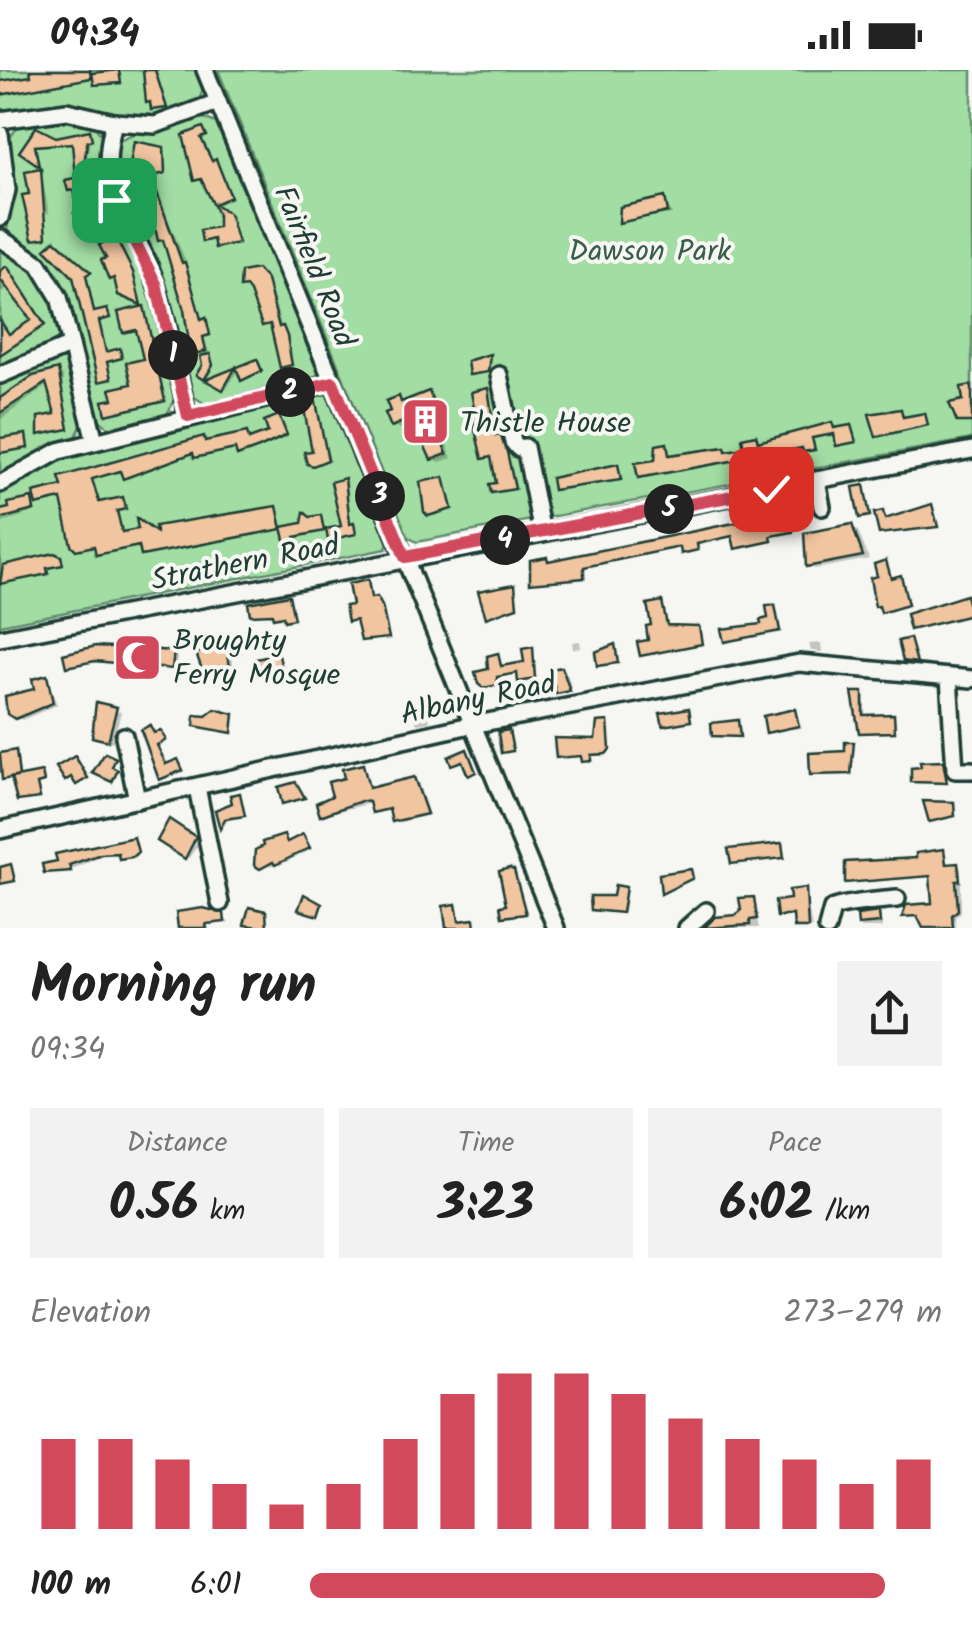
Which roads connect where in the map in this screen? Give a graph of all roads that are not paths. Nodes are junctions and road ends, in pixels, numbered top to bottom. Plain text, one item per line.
1 (205, 70) edge
2 (218, 102) junction
3 (0, 120) edge
4 (114, 122) junction
5 (0, 134) edge
6 (0, 218) edge
7 (0, 238) edge
8 (72, 345) junction
9 (0, 375) edge
10 (499, 375) dead end
11 (333, 382) junction
12 (188, 416) junction
13 (94, 441) junction
14 (972, 450) edge
15 (817, 480) junction
16 (0, 484) edge
17 (822, 507) dead end
18 (542, 534) junction
19 (405, 557) junction
20 (0, 638) edge
21 (949, 677) junction
22 (972, 680) edge
23 (473, 725) junction
24 (124, 736) dead end
25 (972, 770) edge
26 (196, 787) junction
27 (136, 800) junction
28 (0, 830) edge
29 (898, 899) dead end
30 (220, 904) dead end
31 (706, 912) dead end
32 (556, 928) edge
33 (687, 928) edge
34 (827, 928) edge

1 - 2 street, Fairfield Road
2 - 4 street
2 - 11 street, Fairfield Road
3 - 4 street
4 - 12 street
5 - 6 street
7 - 8 street
8 - 9 street
8 - 13 street
10 - 18 street
11 - 12 street
11 - 19 street, Fairfield Road
12 - 13 street
13 - 16 street
14 - 15 street, Strathern Road
15 - 17 street
15 - 18 street, Strathern Road
18 - 19 street, Strathern Road
19 - 20 street, Strathern Road
19 - 23 street, Fairfield Road
21 - 22 street, Albany Road
21 - 23 street, Albany Road
21 - 25 street
23 - 26 street, Albany Road
23 - 32 street, Fairfield Road
24 - 27 street
26 - 27 street, Albany Road
26 - 30 street
27 - 28 street, Albany Road
29 - 34 street
31 - 33 street

